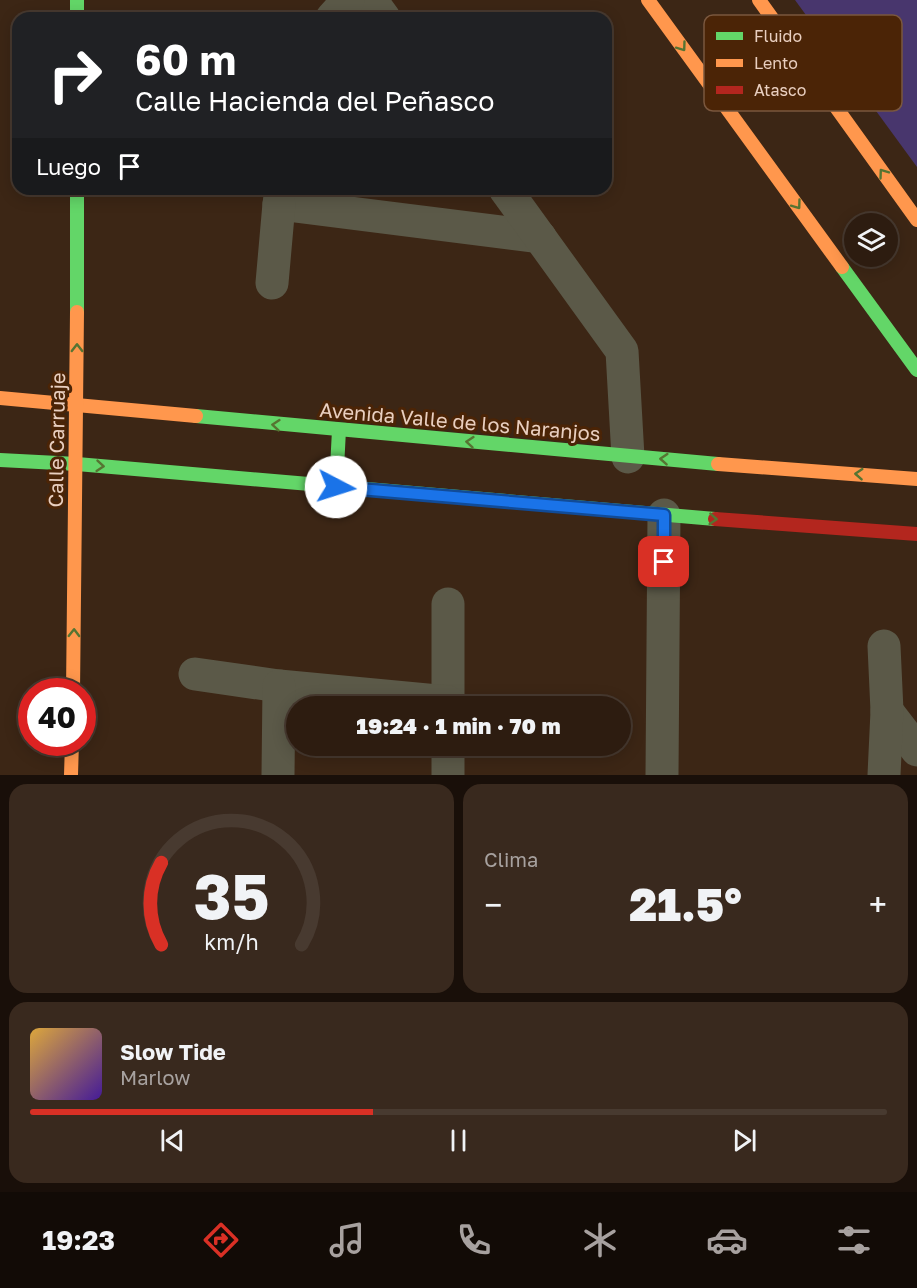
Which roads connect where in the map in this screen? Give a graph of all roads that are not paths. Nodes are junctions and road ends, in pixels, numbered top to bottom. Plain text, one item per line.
1 (348, 0) edge
2 (648, 0) edge
3 (759, 0) edge
4 (337, 12) edge
5 (770, 15) edge
6 (704, 77) edge
7 (729, 111) edge
8 (839, 111) edge
9 (77, 195) edge
10 (510, 195) edge
11 (280, 196) edge
12 (917, 220) edge
13 (540, 237) junction
14 (272, 283) dead end
15 (917, 370) edge
16 (0, 398) edge
17 (77, 406) junction
18 (339, 430) junction
19 (628, 457) junction
20 (0, 460) edge
21 (77, 464) junction
22 (917, 478) edge
23 (336, 487) junction
24 (664, 515) junction
25 (917, 534) edge
26 (448, 604) dead end
27 (884, 646) dead end
28 (195, 674) dead end
29 (73, 678) edge
30 (279, 686) junction
31 (373, 696) edge
32 (448, 696) edge
33 (887, 711) junction
34 (917, 750) edge
35 (72, 756) edge
36 (448, 756) edge
37 (71, 775) edge
38 (278, 775) edge
39 (448, 775) edge
40 (662, 775) edge
41 (884, 775) edge

1 - 4 street
2 -> 6 street
5 -> 3 street
7 -> 15 street
12 -> 8 street
17 -> 9 street, Calle Carruaje
10 - 13 street
11 - 13 street
11 - 14 street
13 - 19 street
16 - 17 street, Avenida Valle de los Naranjos
18 -> 17 street, Avenida Valle de los Naranjos
17 - 21 street, Calle Carruaje
19 -> 18 street, Avenida Valle de los Naranjos
18 - 23 street
22 -> 19 street, Avenida Valle de los Naranjos
20 - 21 street
21 -> 23 street
29 -> 21 street, Calle Carruaje
23 - 24 street
24 -> 25 street
24 - 40 street
26 - 32 street
27 - 33 street
28 - 30 street
30 - 31 street
30 - 38 street
33 - 34 street
33 - 41 street
35 - 37 street
36 - 39 street

